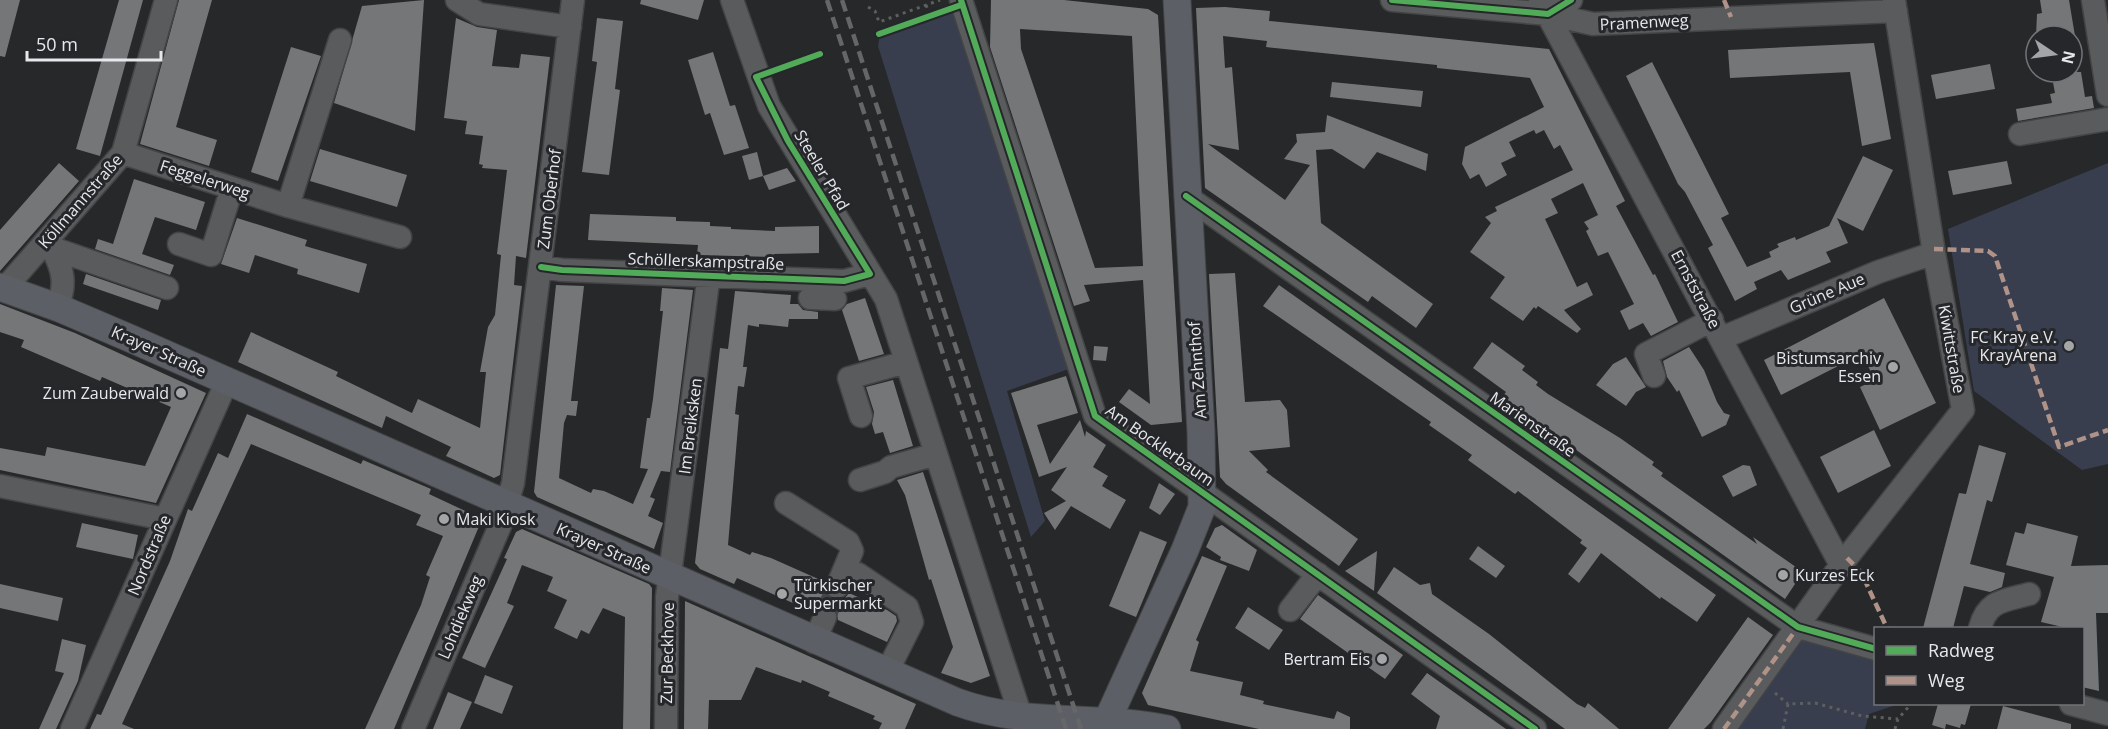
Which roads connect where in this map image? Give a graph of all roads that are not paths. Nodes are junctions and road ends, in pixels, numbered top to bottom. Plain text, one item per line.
1 (166, 0) edge
2 (457, 0) edge
3 (573, 0) edge
4 (732, 0) edge
5 (1177, 0) edge
6 (1392, 0) edge
7 (1571, 0) edge
8 (2093, 0) edge
9 (954, 2) edge
10 (1895, 6) edge
11 (1544, 7) edge
12 (570, 27) junction
13 (340, 40) dead end
14 (2108, 95) edge
15 (2108, 119) edge
16 (2020, 134) dead end
17 (123, 153) junction
18 (232, 188) junction
19 (1186, 196) junction
20 (288, 206) junction
21 (400, 237) dead end
22 (179, 244) dead end
23 (49, 245) junction
24 (1934, 253) junction
25 (541, 267) junction
26 (709, 274) junction
27 (870, 274) junction
28 (3, 287) edge
29 (167, 288) dead end
30 (810, 294) junction
31 (835, 299) dead end
32 (57, 307) junction
33 (1717, 329) junction
34 (906, 362) junction
35 (1654, 376) dead end
36 (227, 381) junction
37 (850, 403) dead end
38 (936, 454) junction
39 (860, 480) dead end
40 (0, 486) edge
41 (1203, 492) junction
42 (786, 503) dead end
43 (507, 505) junction
44 (165, 519) junction
45 (1841, 566) junction
46 (858, 574) dead end
47 (1318, 574) junction
48 (670, 577) junction
49 (837, 587) tunnel mouth
50 (2029, 594) dead end
51 (1290, 610) dead end
52 (825, 617) tunnel mouth
53 (1798, 627) junction
54 (1980, 627) edge
55 (814, 642) junction
56 (1874, 649) edge
57 (887, 672) junction
58 (2075, 705) edge
59 (2108, 714) edge
60 (1022, 723) edge
61 (1118, 725) edge
62 (72, 729) edge
63 (413, 729) edge
64 (666, 729) edge
65 (1167, 729) edge
66 (1535, 729) edge
67 (1724, 729) edge

1 - 17 street, Köllmannstraße
2 - 12 street
3 - 12 street, Zum Oberhof
4 - 27 street, Steeler Pfad
5 - 19 main road, Am Zehnthof
6 - 11 street, Pramenweg
7 - 11 street
8 - 14 street
9 - 41 street, Am Bocklerbaum
10 - 11 street, Pramenweg
10 - 24 street, Kiwittstraße
11 - 33 street, Ernststraße
12 - 25 street, Zum Oberhof
13 - 20 street
15 - 16 street
17 - 18 street, Feggelerweg
17 - 23 street, Köllmannstraße
18 - 20 street, Feggelerweg
18 - 22 street
19 - 41 main road, Am Zehnthof
19 - 53 street, Marienstraße
20 - 21 street, Feggelerweg
23 - 28 street, Köllmannstraße
23 - 29 street
23 - 32 street
24 - 33 street, Grüne Aue
24 - 45 street, Kiwittstraße
25 - 26 street, Schöllerskampstraße
25 - 43 street, Zum Oberhof
26 - 30 street, Schöllerskampstraße
26 - 48 street, Im Breiksken
27 - 30 street, Schöllerskampstraße
27 - 34 street
28 - 32 main road, Krayer Straße
30 - 31 street
32 - 36 main road, Krayer Straße
33 - 35 street, Grüne Aue
33 - 45 street, Ernststraße
34 - 37 street
34 - 38 street
36 - 43 main road, Krayer Straße
36 - 44 street, Nordstraße
38 - 39 street
38 - 60 street
40 - 44 street
41 - 47 street, Am Bocklerbaum
41 - 61 main road, Am Zehnthof
42 - 49 street
43 - 48 main road, Krayer Straße
43 - 63 street, Lohdiekweg
44 - 62 street, Nordstraße
45 - 53 street, Kiwittstraße
46 - 57 street
47 - 51 street
47 - 66 street, Am Bocklerbaum
48 - 55 main road, Krayer Straße
48 - 64 street, Zur Beckhove
50 - 54 street
52 - 55 street
53 - 56 street, Marienstraße
53 - 67 street, Kiwittstraße
55 - 57 main road, Krayer Straße
57 - 60 main road, Krayer Straße
58 - 59 street
60 - 61 main road, Krayer Straße
61 - 65 main road, Krayer Straße

